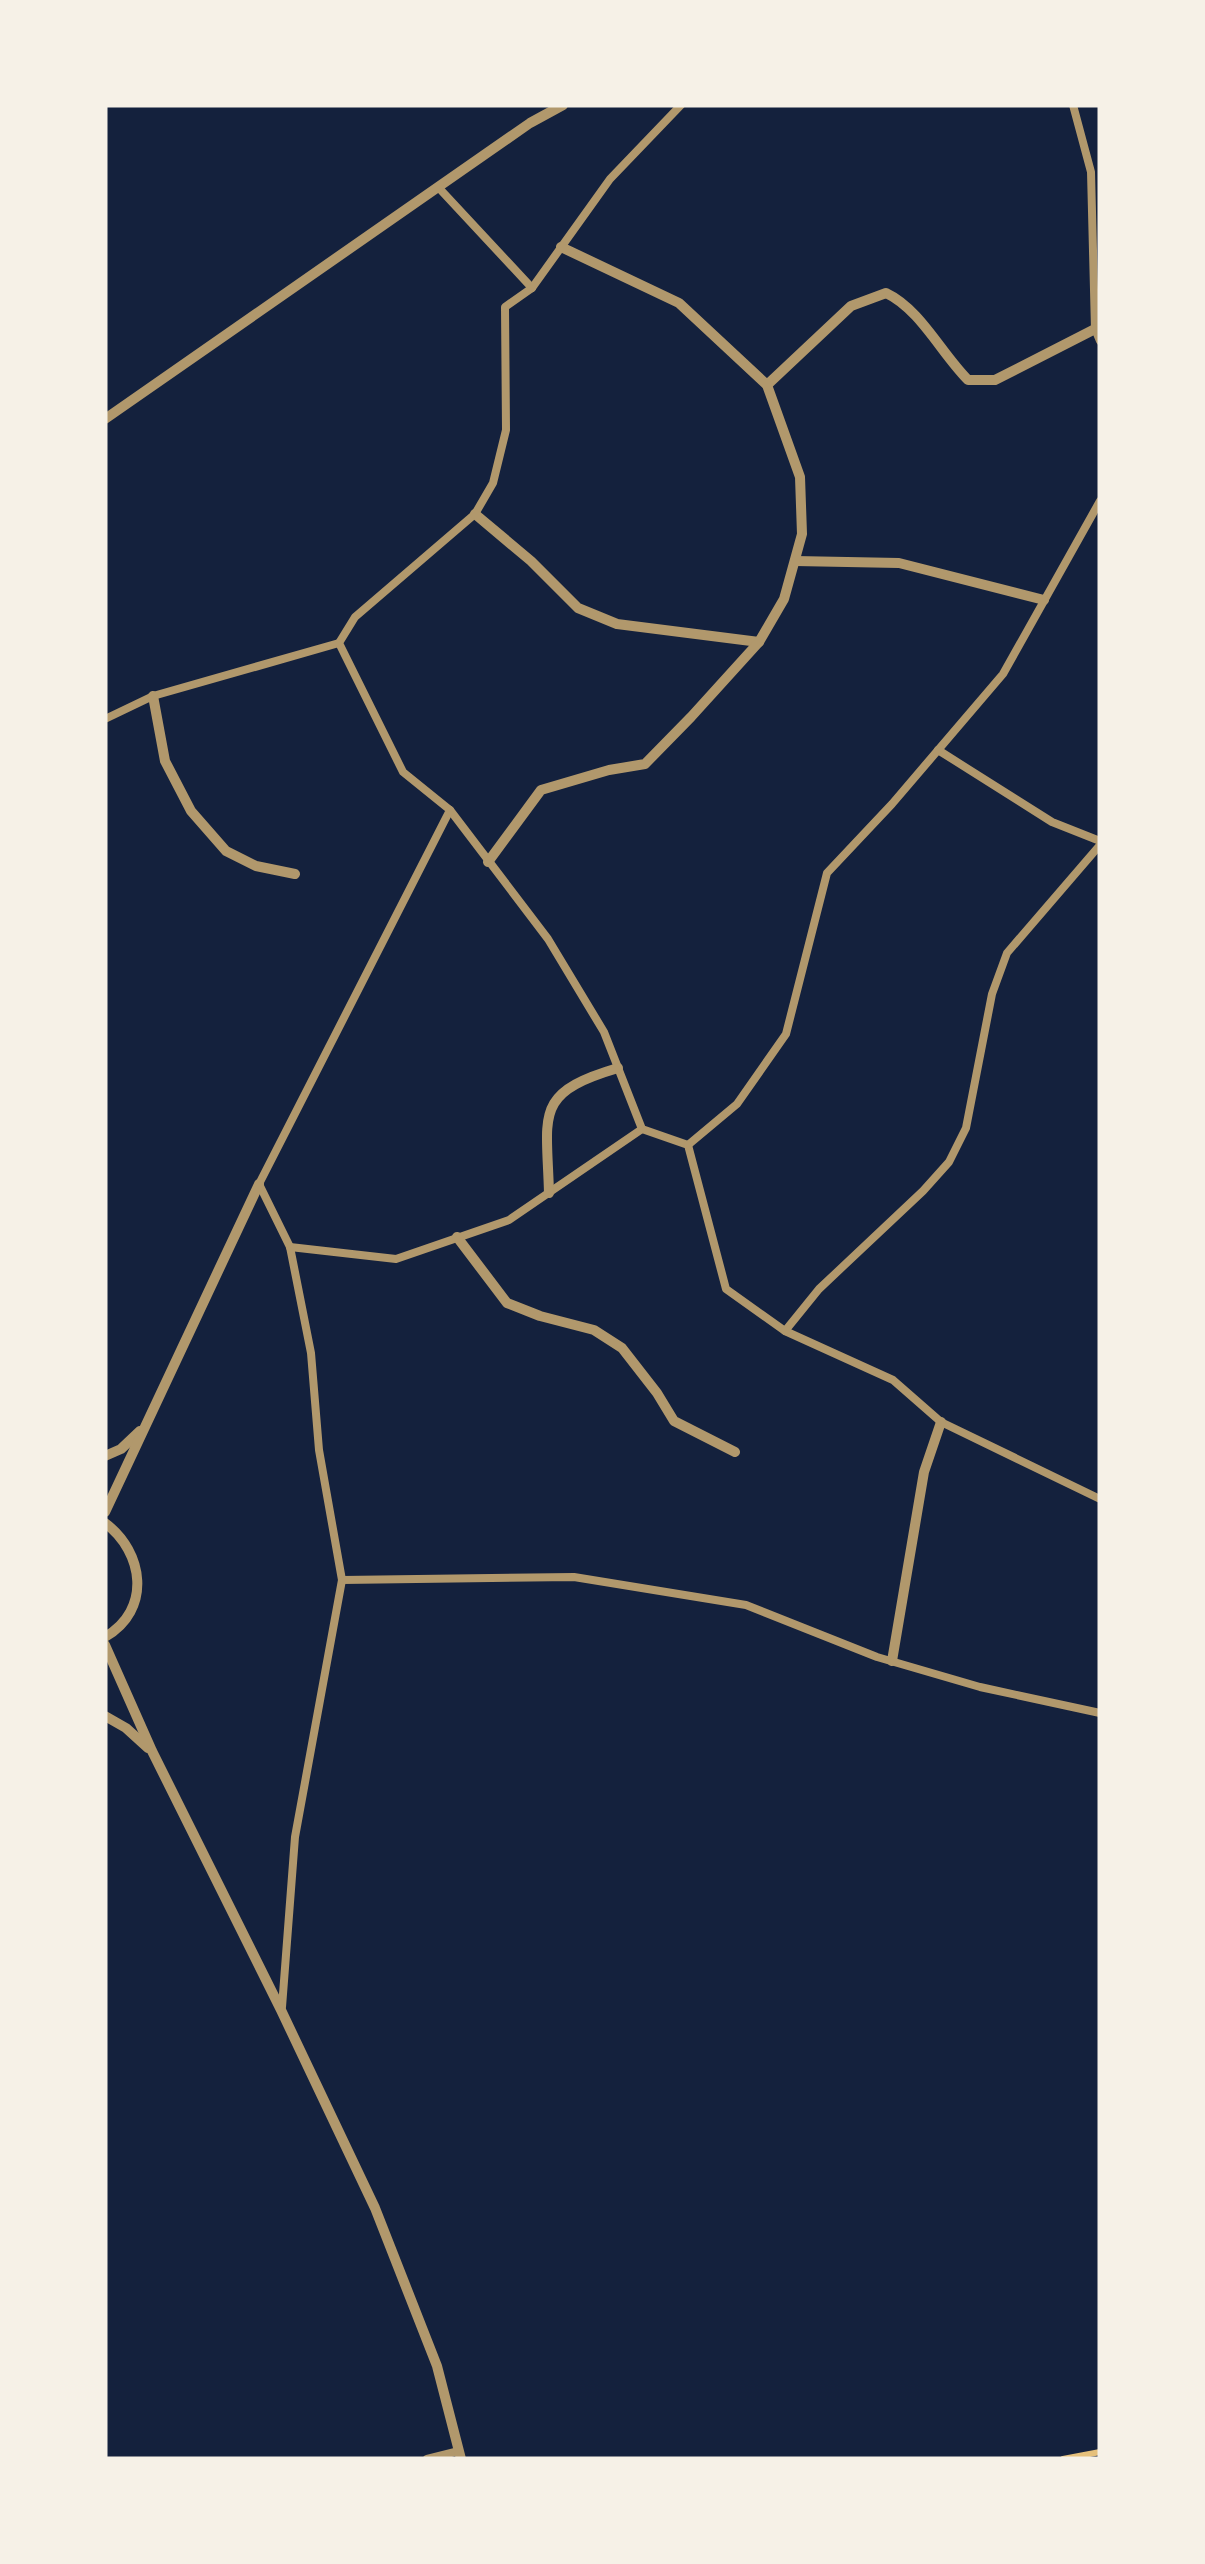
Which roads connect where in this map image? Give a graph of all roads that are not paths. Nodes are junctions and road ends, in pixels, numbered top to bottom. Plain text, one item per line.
1 (563, 105) edge
2 (681, 105) edge
3 (1073, 105) edge
4 (438, 187) junction
5 (560, 247) junction
6 (532, 288) junction
7 (1098, 335) edge
8 (767, 385) junction
9 (105, 419) edge
10 (1100, 501) edge
11 (475, 514) junction
12 (795, 561) junction
13 (1044, 600) junction
14 (759, 642) junction
15 (339, 643) junction
16 (153, 696) junction
17 (105, 719) edge
18 (938, 750) junction
19 (450, 810) junction
20 (1100, 843) edge
21 (488, 862) junction
22 (296, 874) dead end
23 (618, 1068) junction
24 (642, 1130) junction
25 (688, 1145) junction
26 (260, 1184) junction
27 (549, 1193) junction
28 (458, 1237) junction
29 (290, 1246) junction
30 (785, 1331) junction
31 (941, 1422) junction
32 (144, 1427) junction
33 (734, 1452) dead end
34 (105, 1456) edge
35 (1100, 1499) edge
36 (105, 1512) edge
37 (105, 1523) edge
38 (342, 1580) junction
39 (105, 1637) edge
40 (105, 1645) edge
41 (892, 1661) junction
42 (1100, 1712) edge
43 (105, 1716) edge
44 (152, 1751) junction
45 (281, 2010) junction
46 (460, 2455) edge
47 (427, 2459) edge

1 - 4 street
2 - 5 lane
3 - 7 lane
4 - 6 lane
4 - 9 street
5 - 6 lane
5 - 8 street
6 - 11 lane
7 - 8 street
8 - 12 street
10 - 13 lane
11 - 14 street
11 - 15 lane
12 - 13 street
12 - 14 street
13 - 18 lane
14 - 21 street
15 - 16 lane
15 - 19 lane
16 - 17 lane
16 - 22 street
18 - 20 lane
18 - 25 lane
19 - 21 lane
19 - 26 lane
20 - 30 lane
21 - 23 lane
23 - 24 lane
23 - 27 street
24 - 25 lane
24 - 27 lane
25 - 30 lane
26 - 29 lane
26 - 32 street
27 - 28 lane
28 - 29 lane
28 - 33 street
29 - 38 lane
30 - 31 lane
31 - 35 lane
31 - 41 street
32 - 34 street
32 - 36 street
37 - 39 street
38 - 41 lane
38 - 45 lane
40 - 44 street
41 - 42 lane
43 - 44 street
44 - 45 street
45 - 46 street
46 - 47 lane

